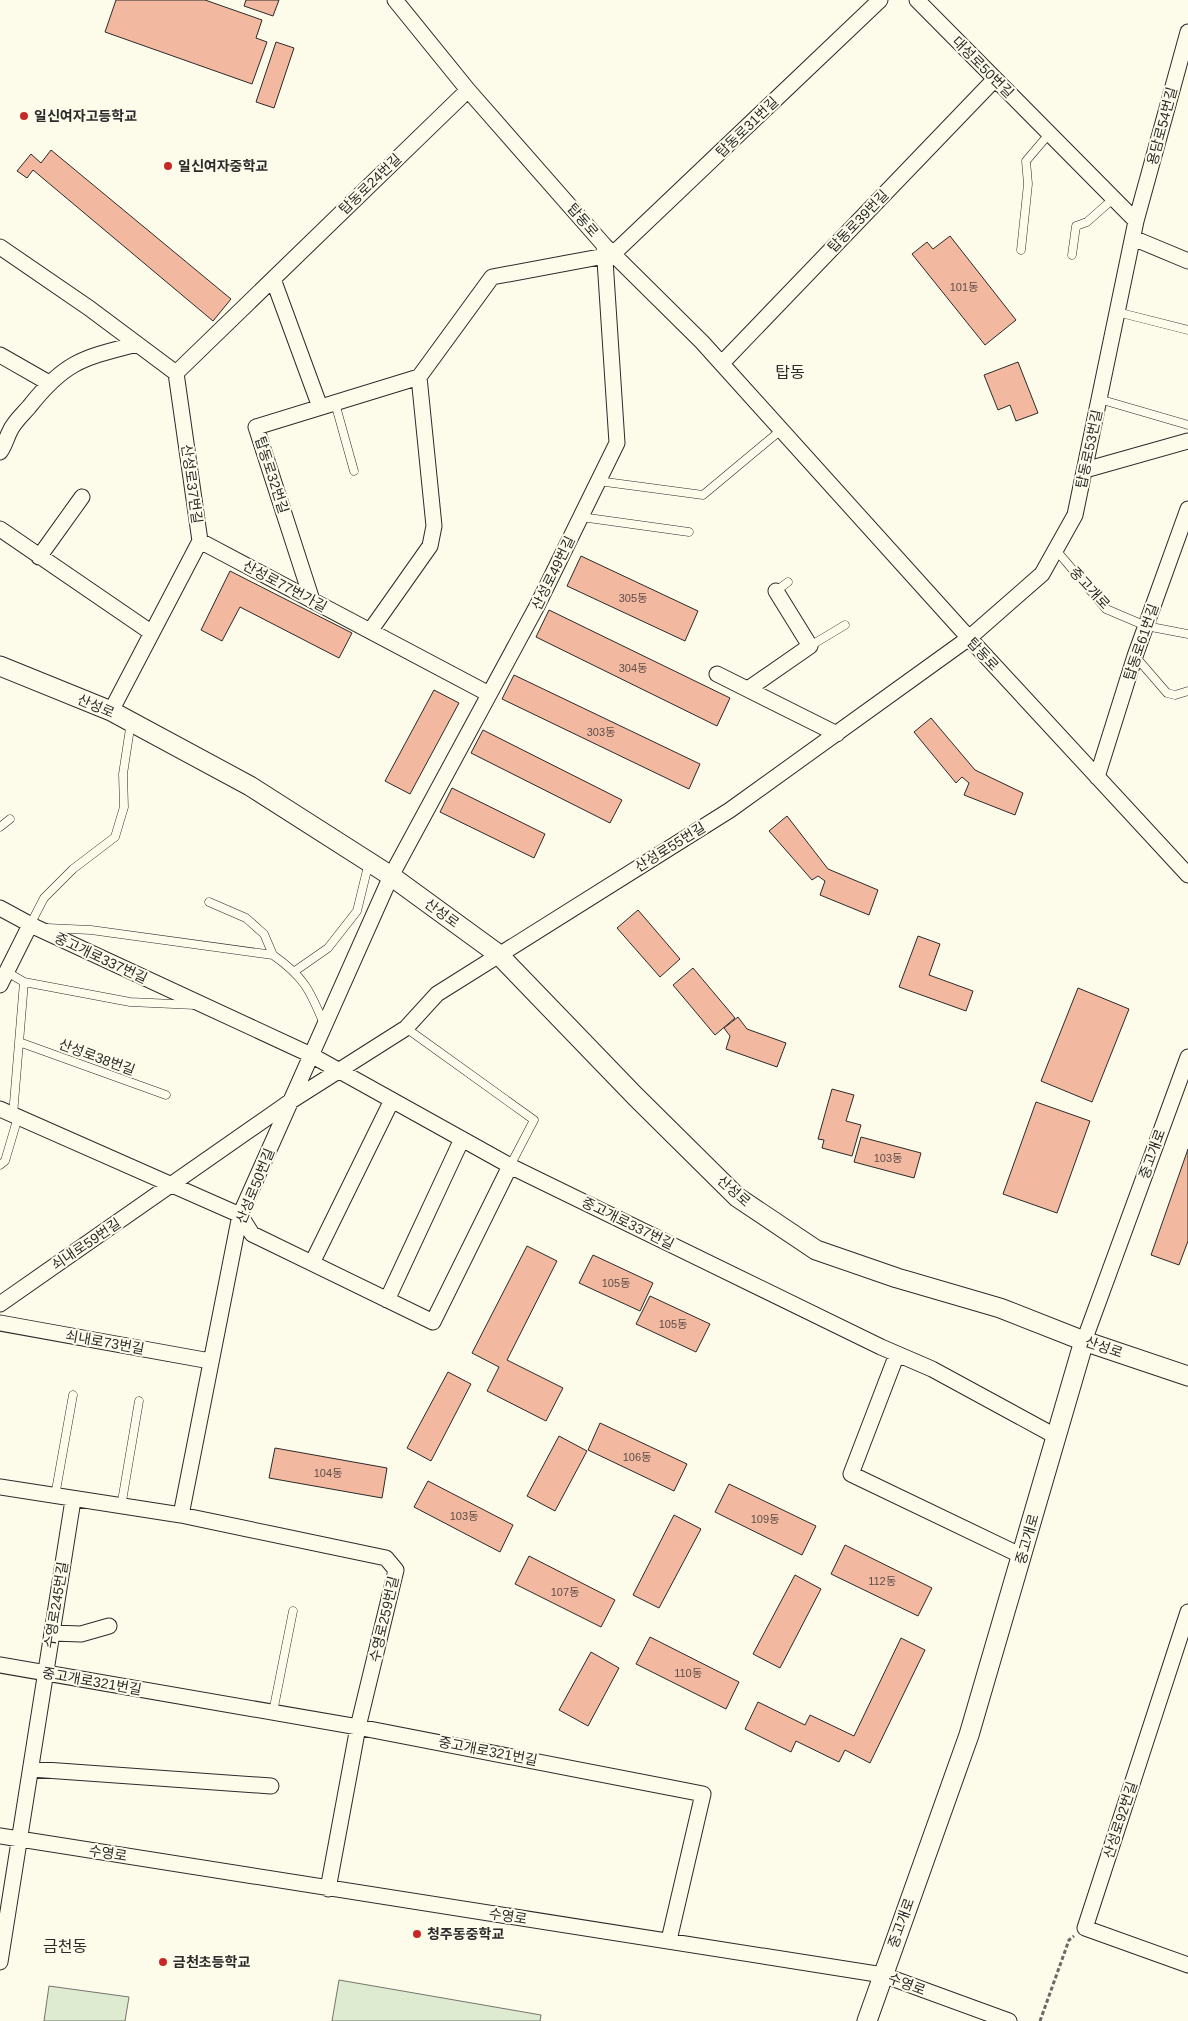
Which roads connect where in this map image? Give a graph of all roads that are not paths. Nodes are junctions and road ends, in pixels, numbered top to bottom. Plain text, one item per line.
1 (395, 0) edge
2 (880, 0) edge
3 (917, 0) edge
4 (1188, 32) edge
5 (995, 79) junction
6 (468, 90) junction
7 (1049, 134) junction
8 (1114, 198) junction
9 (1136, 221) junction
10 (1133, 238) junction
11 (0, 247) edge
12 (1021, 250) dead end
13 (608, 251) junction
14 (1072, 255) dead end
15 (1188, 261) edge
16 (273, 279) junction
17 (1117, 312) junction
18 (1188, 330) edge
19 (137, 344) junction
20 (0, 355) edge
21 (722, 363) junction
22 (176, 373) junction
23 (419, 377) junction
24 (49, 383) junction
25 (1099, 399) junction
26 (335, 403) junction
27 (320, 407) junction
28 (1188, 425) edge
29 (782, 430) junction
30 (1188, 441) edge
31 (0, 452) edge
32 (1085, 470) junction
33 (354, 471) dead end
34 (598, 481) junction
35 (82, 497) dead end
36 (1188, 509) edge
37 (581, 517) junction
38 (0, 529) edge
39 (689, 532) dead end
40 (200, 541) junction
41 (1056, 550) junction
42 (39, 557) junction
43 (788, 582) dead end
44 (776, 591) joint
45 (312, 600) junction
46 (845, 624) dead end
47 (1146, 626) junction
48 (370, 631) junction
49 (152, 633) junction
50 (1188, 634) edge
51 (969, 638) junction
52 (810, 646) junction
53 (1135, 656) junction
54 (0, 666) edge
55 (717, 674) dead end
56 (748, 689) junction
57 (1188, 691) edge
58 (489, 694) junction
59 (111, 711) junction
60 (132, 722) junction
61 (837, 734) junction
62 (1097, 777) junction
63 (10, 818) dead end
64 (0, 827) edge
65 (369, 862) junction
66 (1188, 875) edge
67 (391, 876) junction
68 (209, 902) dead end
69 (0, 908) edge
70 (32, 926) junction
71 (498, 954) junction
72 (273, 955) junction
73 (295, 971) junction
74 (3, 978) edge
75 (24, 982) junction
76 (204, 1006) junction
77 (324, 1025) junction
78 (406, 1028) junction
79 (19, 1042) junction
80 (311, 1055) junction
81 (1188, 1057) edge
82 (339, 1071) junction
83 (166, 1096) dead end
84 (392, 1100) junction
85 (291, 1101) junction
86 (10, 1114) edge
87 (462, 1139) junction
88 (0, 1165) edge
89 (510, 1166) junction
90 (173, 1185) junction
91 (240, 1215) junction
92 (312, 1263) junction
93 (387, 1300) junction
94 (0, 1304) edge
95 (0, 1323) edge
96 (1084, 1341) junction
97 (897, 1354) junction
98 (210, 1361) junction
99 (1188, 1376) edge
100 (73, 1395) dead end
101 (139, 1401) dead end
102 (1057, 1437) junction
103 (0, 1487) edge
104 (54, 1497) junction
105 (74, 1500) junction
106 (121, 1507) junction
107 (181, 1515) junction
108 (1022, 1556) junction
109 (294, 1611) dead end
110 (1188, 1612) edge
111 (109, 1626) dead end
112 (52, 1633) junction
113 (0, 1665) edge
114 (45, 1673) junction
115 (273, 1712) junction
116 (358, 1727) junction
117 (31, 1769) junction
118 (271, 1786) dead end
119 (0, 1836) edge
120 (20, 1839) junction
121 (328, 1889) junction
122 (670, 1940) junction
123 (0, 1962) edge
124 (1188, 1965) edge
125 (883, 1976) junction
126 (868, 2021) edge
127 (1009, 2021) edge

1 - 6 street, 탑동로
2 - 13 street, 탑동로31번길
3 - 5 street, 대성로50번길
4 - 9 street, 용담로54번길
5 - 7 street, 대성로50번길
5 - 21 street, 탑동로39번길
6 - 13 street, 탑동로
6 - 16 street, 탑동로24번길
7 - 8 street, 대성로50번길
7 - 12 lane
8 - 9 street, 대성로50번길
8 - 14 lane
9 - 10 street, 탑동로53번길
10 - 15 street
10 - 17 street, 탑동로53번길
11 - 19 street
13 - 21 street, 탑동로
13 - 23 street
13 - 34 street, 산성로49번길
16 - 22 street, 탑동로24번길
16 - 27 street
17 - 18 lane
17 - 25 street, 탑동로53번길
19 - 22 street
19 - 24 street
20 - 24 street
21 - 29 street, 탑동로
22 - 40 street, 산성로37번길
23 - 26 street, 탑동로32번길
23 - 48 street
24 - 31 street
25 - 28 lane
25 - 32 street, 탑동로53번길
26 - 27 street, 탑동로32번길
26 - 33 lane
27 - 45 street, 탑동로32번길
29 - 34 lane
29 - 51 street, 탑동로
30 - 32 street
32 - 41 street, 탑동로53번길
34 - 37 street, 산성로49번길
35 - 42 street
36 - 47 street, 탑동로61번길
37 - 39 lane
37 - 58 street, 산성로49번길
38 - 42 street
40 - 45 street, 산성로77번가길
40 - 49 street, 산성로37번길
41 - 47 lane, 중고개로
41 - 51 street, 탑동로53번길
42 - 49 street
43 - 44 lane
44 - 52 street
45 - 48 street, 산성로77번가길
46 - 52 lane
47 - 50 lane, 중고개로
47 - 53 street, 탑동로61번길
48 - 58 street, 산성로77번가길
49 - 59 street, 산성로37번길
51 - 61 street, 산성로55번길
51 - 62 street, 탑동로
52 - 56 street
53 - 57 lane
53 - 62 street, 탑동로61번길
54 - 59 street, 산성로
55 - 56 street
56 - 61 street
58 - 67 street, 산성로49번길
59 - 60 street, 산성로
60 - 65 street, 산성로
60 - 70 lane
61 - 71 street, 산성로55번길
62 - 66 street, 탑동로
63 - 64 lane
65 - 67 street, 산성로
65 - 73 lane
67 - 71 street, 산성로
67 - 77 street, 산성로50번길
68 - 72 lane
69 - 70 street, 중고개로337번길
70 - 72 lane
70 - 74 street
70 - 76 street, 중고개로337번길
71 - 78 street, 산성로55번길
71 - 96 street, 산성로
72 - 73 lane
73 - 77 lane
74 - 75 lane, 중고개로337번길
75 - 76 lane, 중고개로337번길
75 - 79 lane
76 - 80 street, 중고개로337번길
77 - 80 street, 산성로50번길
78 - 82 street, 쇠내로59번길
78 - 89 lane
79 - 83 lane, 산성로38번길
79 - 86 lane
80 - 82 street, 중고개로337번길
80 - 85 street, 산성로50번길
81 - 96 street, 중고개로
82 - 84 street, 중고개로337번길
82 - 85 street, 쇠내로59번길
84 - 87 street, 중고개로337번길
84 - 92 street
85 - 90 street, 쇠내로59번길
85 - 91 street, 산성로50번길
86 - 88 lane
86 - 90 street
87 - 89 street, 중고개로337번길
87 - 93 street
89 - 93 street
89 - 97 street, 중고개로337번길
90 - 91 street
90 - 94 street, 쇠내로59번길
91 - 92 street
91 - 98 street, 산성로50번길
92 - 93 street
95 - 98 street, 쇠내로73번길
96 - 99 street, 산성로
96 - 102 street, 중고개로
97 - 102 street, 중고개로337번길
97 - 108 street
98 - 107 street, 산성로50번길
100 - 104 lane
101 - 106 lane
102 - 108 street, 중고개로
103 - 104 street, 수영로259번길
104 - 105 street, 수영로259번길
105 - 106 street, 수영로259번길
105 - 112 street, 수영로245번길
106 - 107 street, 수영로259번길
107 - 116 street, 수영로259번길
108 - 125 street, 중고개로
109 - 115 lane
110 - 124 street, 산성로92번길
111 - 112 street
112 - 114 street, 수영로245번길
113 - 114 street, 중고개로321번길
114 - 115 street, 중고개로321번길
114 - 117 street, 수영로245번길
115 - 116 street, 중고개로321번길
116 - 121 street, 수영로259번길
116 - 122 street, 중고개로321번길
117 - 118 street
117 - 120 street, 수영로245번길
119 - 120 street, 수영로
120 - 121 street, 수영로
120 - 123 street, 수영로245번길
121 - 122 street, 수영로
122 - 125 street, 수영로
125 - 126 street, 중고개로
125 - 127 street, 수영로

